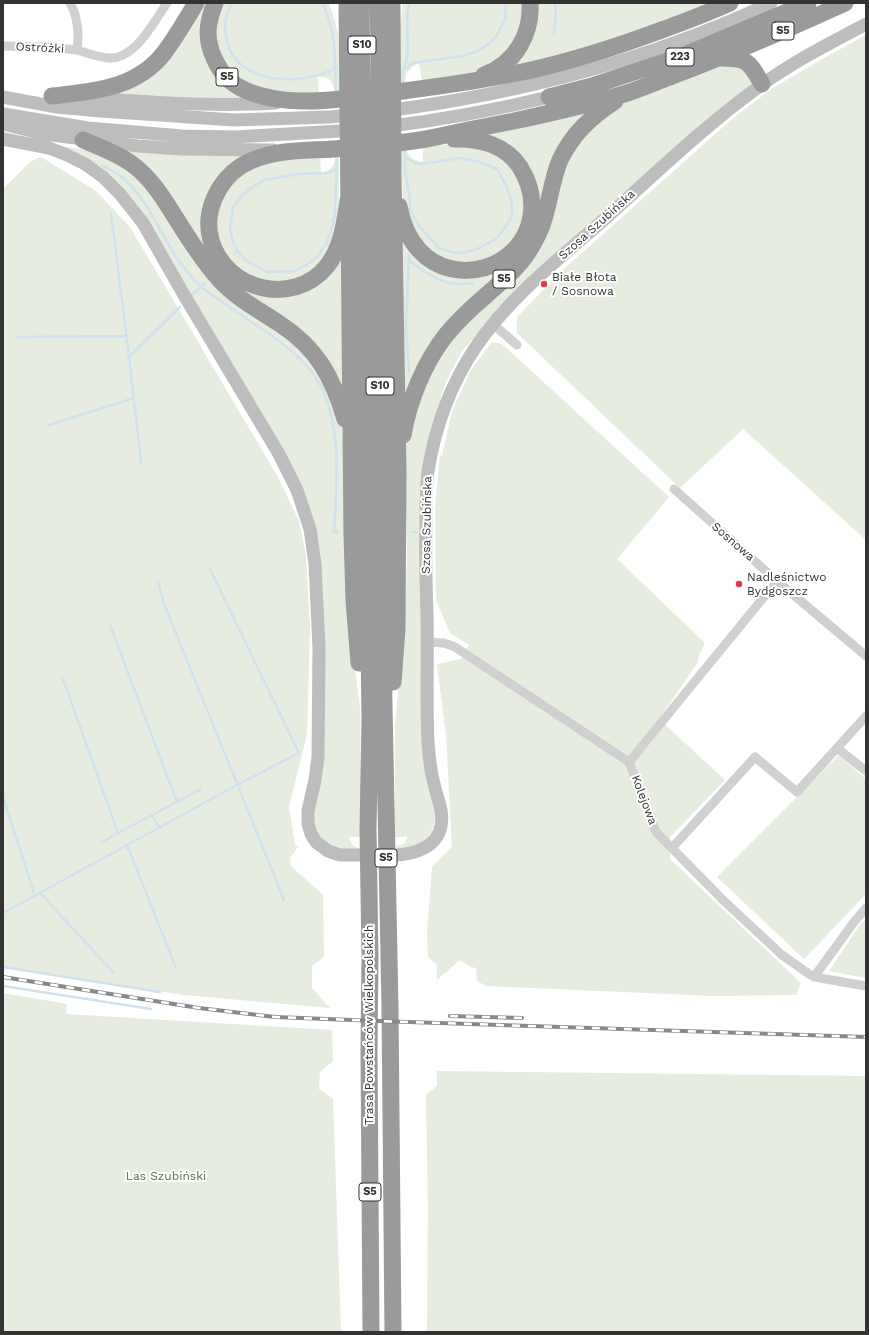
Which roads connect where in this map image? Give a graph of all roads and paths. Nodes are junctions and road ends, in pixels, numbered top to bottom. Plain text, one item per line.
1 (70, 3) edge
2 (167, 3) edge
3 (196, 3) edge
4 (215, 3) edge
5 (334, 3) edge
6 (347, 3) edge
7 (361, 3) edge
8 (378, 3) edge
9 (392, 3) edge
10 (399, 3) edge
11 (530, 3) edge
12 (730, 3) edge
13 (771, 3) edge
14 (808, 3) edge
15 (845, 3) edge
16 (866, 24) edge
17 (393, 44) junction
18 (3, 46) edge
19 (77, 50) junction
20 (347, 52) junction
21 (721, 58) junction
22 (463, 82) junction
23 (762, 84) junction
24 (3, 91) edge
25 (625, 94) junction
26 (52, 96) junction
27 (3, 97) edge
28 (549, 97) joint
29 (302, 101) junction
30 (3, 114) edge
31 (3, 124) edge
32 (3, 139) edge
33 (83, 140) junction
34 (418, 140) junction
35 (306, 150) junction
36 (393, 174) junction
37 (349, 195) junction
38 (493, 324) junction
39 (517, 345) dead end
40 (351, 450) junction
41 (398, 472) junction
42 (674, 489) dead end
43 (777, 581) junction
44 (427, 642) junction
45 (866, 656) edge
46 (866, 716) edge
47 (370, 719) junction
48 (837, 748) junction
49 (629, 762) junction
50 (385, 770) junction
51 (866, 771) edge
52 (672, 848) junction
53 (396, 854) dead end
54 (361, 855) dead end
55 (866, 908) edge
56 (814, 977) junction
57 (866, 986) edge
58 (371, 1332) edge
59 (393, 1332) edge

1 - 19 street, Ostróżki
2 - 19 street, Ostróżki
3 - 26 highway
4 - 29 highway, S5
5 - 20 highway, S5
6 - 20 highway
7 - 47 highway, S10
8 - 50 highway, S10
9 - 17 highway
10 - 17 highway
11 - 22 highway
12 - 22 highway, S5
13 - 27 main road, 223
14 - 28 highway, 223
15 - 21 highway, S5
16 - 23 main road, Szosa Szubińska
17 - 36 highway
18 - 19 street, Ostróżki
20 - 37 highway, S5
21 - 23 highway
21 - 25 highway, S5
22 - 29 highway, S5
23 - 38 main road, Szosa Szubińska
24 - 26 main road
25 - 34 highway
25 - 41 highway, S5
26 - 29 main road
28 - 30 main road, 223
31 - 33 main road
32 - 54 main road
33 - 35 main road
33 - 40 highway
34 - 35 highway
34 - 36 highway
35 - 37 highway
36 - 41 highway
37 - 40 highway, S5
38 - 39 street
38 - 44 main road, Szosa Szubińska
40 - 47 highway, S5
41 - 50 highway, S5
42 - 43 street, Sosnowa
43 - 45 street, Sosnowa
43 - 49 street
44 - 49 street, Kolejowa
44 - 53 main road, Szosa Szubińska
46 - 48 street
47 - 58 highway, Trasa Powstańców Wielkopolskich / S5
48 - 51 street
48 - 52 street
49 - 52 street, Kolejowa
50 - 59 highway, Trasa Powstańców Wielkopolskich / S5
52 - 56 street, Kolejowa
55 - 56 street
56 - 57 street, Kolejowa

